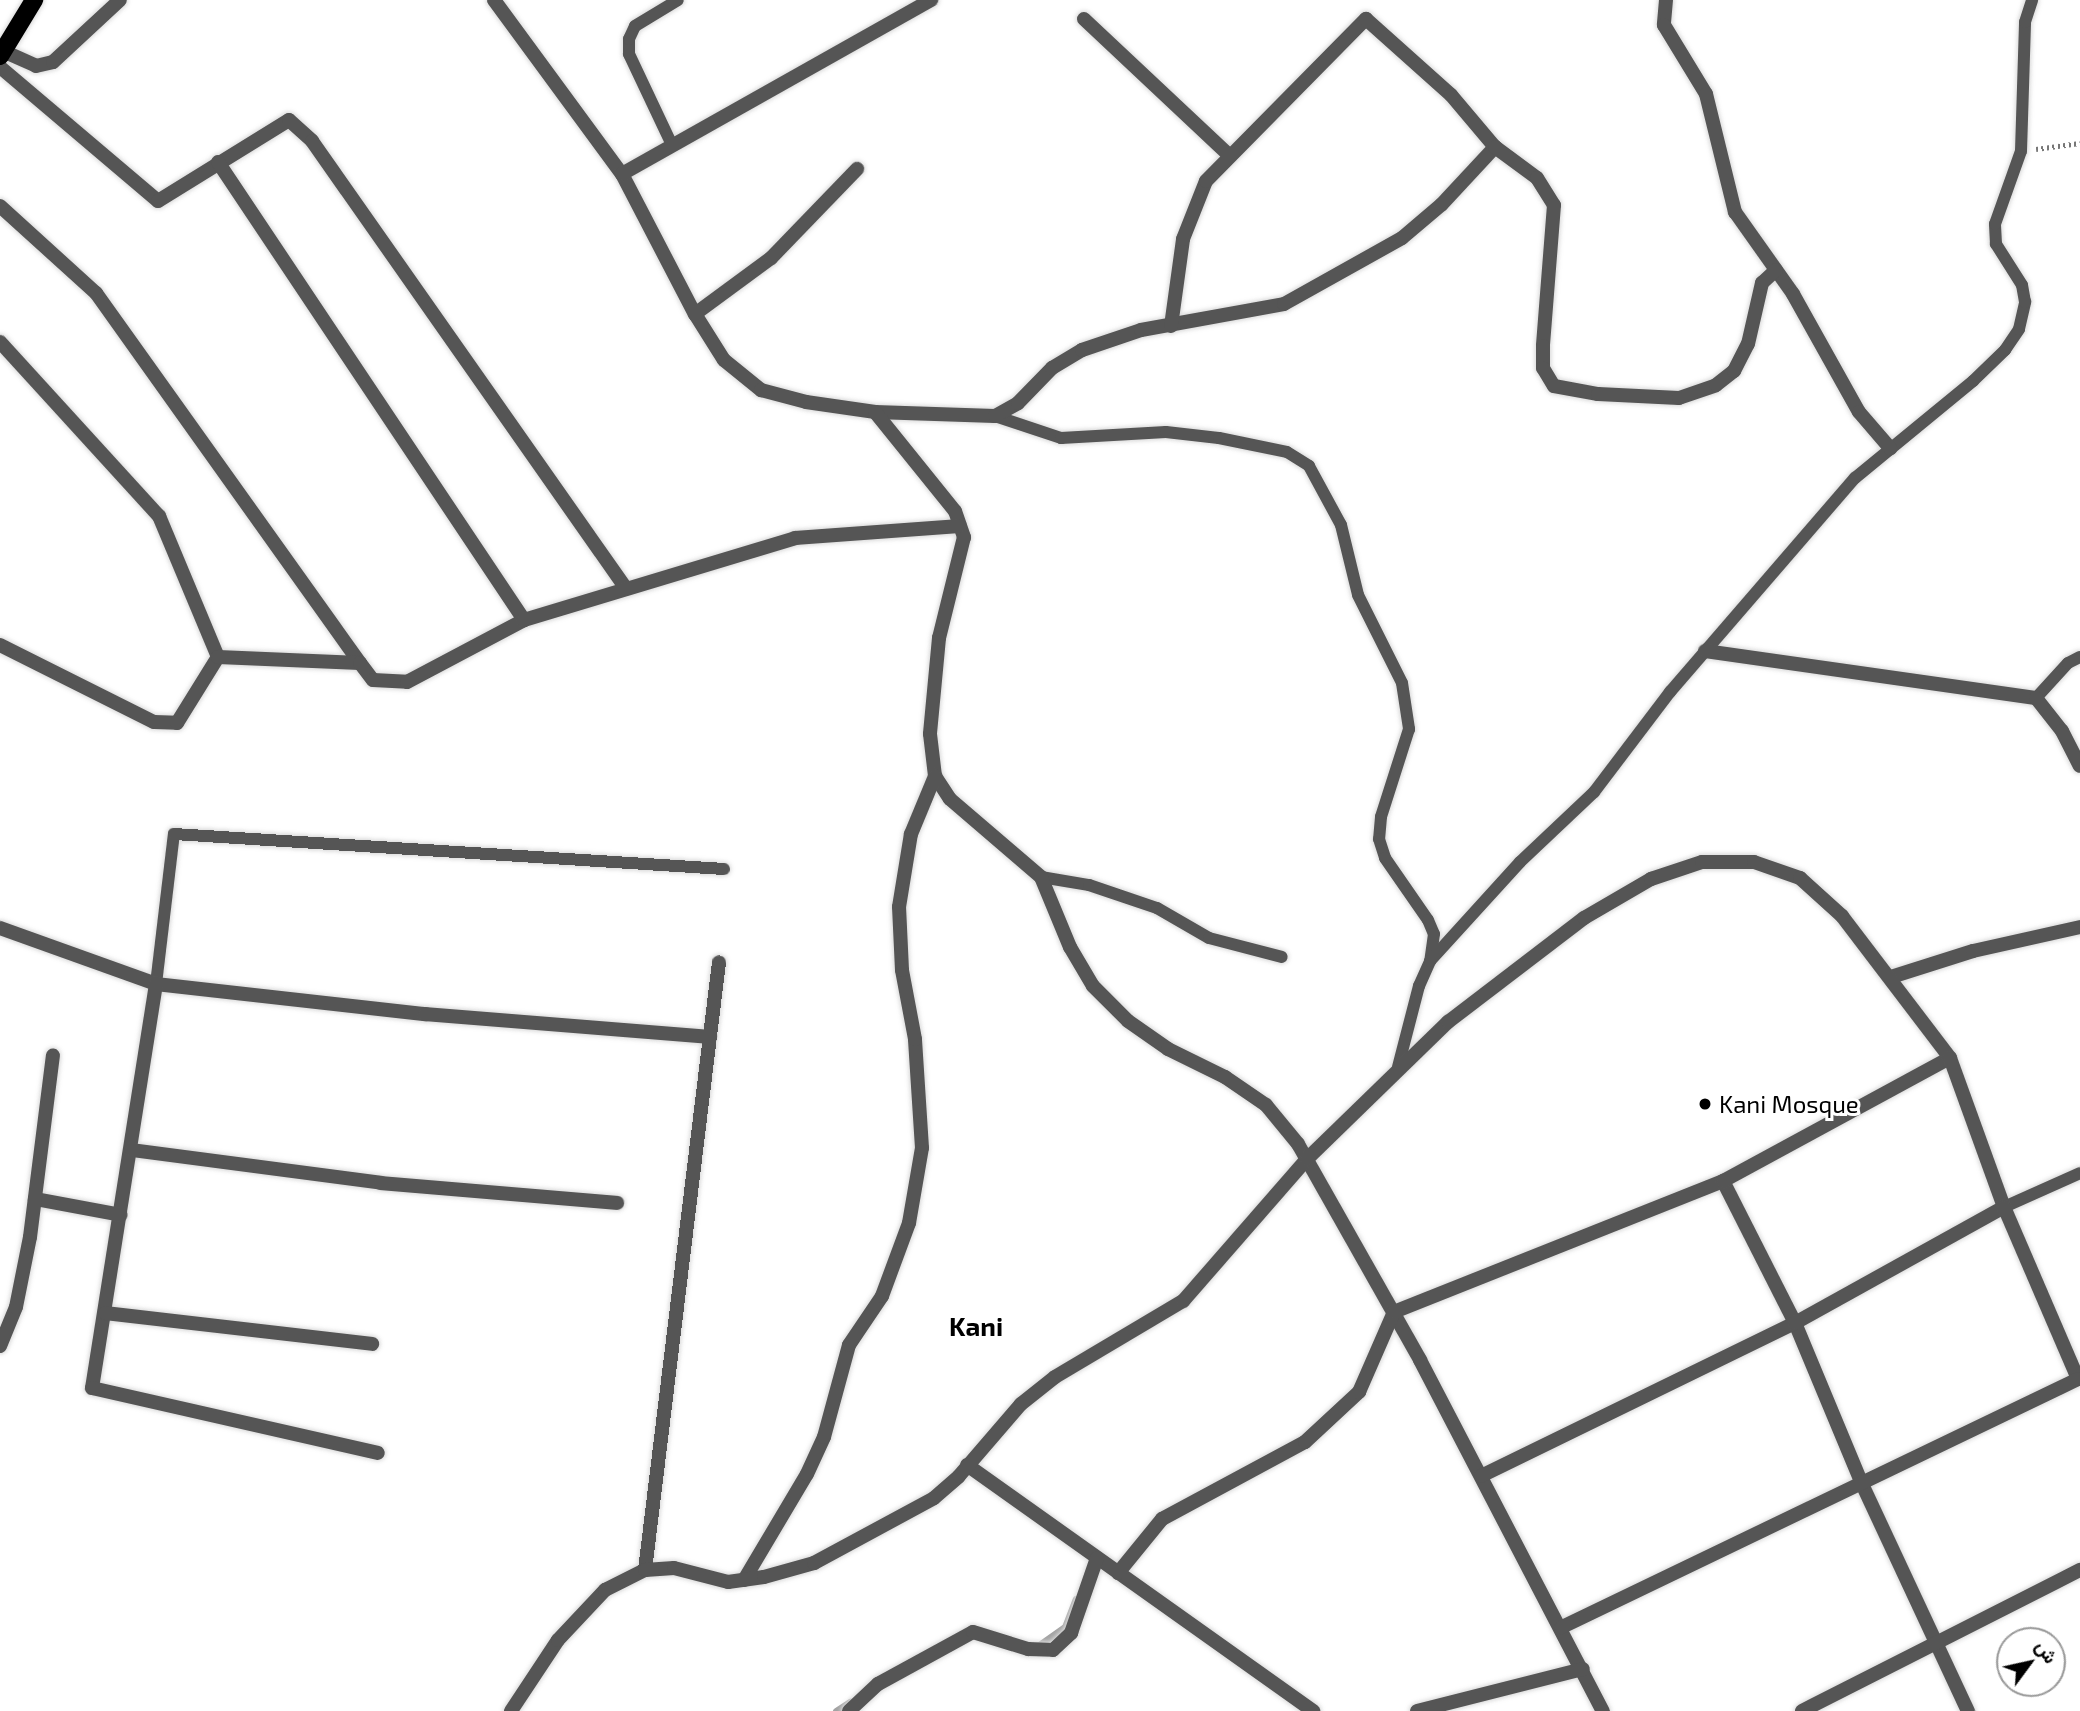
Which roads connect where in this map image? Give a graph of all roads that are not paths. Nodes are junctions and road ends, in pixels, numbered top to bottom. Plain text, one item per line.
1 (34, 0) edge
2 (120, 0) edge
3 (494, 0) edge
4 (678, 0) edge
5 (931, 0) edge
6 (1666, 0) edge
7 (2032, 0) edge
8 (1084, 19) dead end
9 (1, 58) edge
10 (672, 145) junction
11 (1495, 148) junction
12 (1230, 156) junction
13 (218, 162) junction
14 (857, 169) dead end
15 (622, 174) junction
16 (0, 206) edge
17 (1776, 270) junction
18 (695, 314) junction
19 (1171, 326) junction
20 (0, 342) edge
21 (875, 412) junction
22 (995, 416) junction
23 (1890, 448) junction
24 (960, 526) junction
25 (625, 587) junction
26 (524, 620) junction
27 (0, 645) edge
28 (1705, 652) junction
29 (218, 657) junction
30 (2080, 657) edge
31 (359, 663) junction
32 (2036, 698) junction
33 (2080, 766) edge
34 (935, 776) junction
35 (724, 869) dead end
36 (1041, 877) junction
37 (2080, 927) edge
38 (0, 928) edge
39 (1282, 957) dead end
40 (1430, 961) junction
41 (719, 962) dead end
42 (1891, 977) junction
43 (156, 984) junction
44 (710, 1037) junction
45 (53, 1055) dead end
46 (1950, 1058) junction
47 (1398, 1067) junction
48 (132, 1150) junction
49 (1307, 1159) junction
50 (2080, 1173) edge
51 (1723, 1181) junction
52 (35, 1199) junction
53 (617, 1203) dead end
54 (2004, 1207) junction
55 (121, 1214) junction
56 (1394, 1312) junction
57 (105, 1313) junction
58 (1795, 1323) junction
59 (372, 1344) dead end
60 (0, 1346) edge
61 (2079, 1378) edge
62 (378, 1453) dead end
63 (967, 1465) junction
64 (1481, 1476) junction
65 (1862, 1484) junction
66 (1097, 1558) junction
67 (645, 1570) junction
68 (2080, 1570) edge
69 (1118, 1573) junction
70 (744, 1580) junction
71 (1562, 1627) junction
72 (1941, 1645) junction
73 (1583, 1669) junction
74 (511, 1711) edge
75 (849, 1711) edge
76 (1313, 1711) edge
77 (1417, 1711) edge
78 (1603, 1711) edge
79 (1802, 1711) edge
80 (1968, 1711) edge

1 - 9 main road
2 - 9 street
3 - 15 street
4 - 10 lane
5 - 10 street
6 - 17 street
7 - 23 lane
8 - 12 street
9 - 13 street
10 - 15 street
11 - 12 street
11 - 17 street
11 - 19 street
12 - 19 street
13 - 25 street
13 - 26 street
14 - 18 street
15 - 18 street
16 - 31 street
17 - 23 street
18 - 21 street
19 - 22 street
20 - 29 street
21 - 22 street
21 - 24 street
22 - 40 lane
23 - 28 lane
24 - 25 street
24 - 34 street
25 - 26 street
26 - 31 street
27 - 29 street
28 - 32 street
28 - 40 lane
29 - 31 street
30 - 32 lane
32 - 33 street
34 - 36 street
34 - 70 street
35 - 43 lane
36 - 39 lane
36 - 49 street
37 - 42 street
38 - 43 street
40 - 47 lane
41 - 44 street
42 - 46 street
42 - 47 street
43 - 44 street
43 - 48 street
44 - 67 street
45 - 52 street
46 - 51 street
46 - 54 street
47 - 49 street
48 - 53 street
48 - 55 street
49 - 56 street
49 - 63 street
50 - 54 lane
51 - 56 street
51 - 58 street
52 - 55 street
52 - 60 street
54 - 58 street
54 - 61 street
55 - 57 street
56 - 64 street
56 - 69 street
57 - 59 street
57 - 62 street
58 - 64 street
58 - 65 street
61 - 65 street
63 - 66 street
63 - 70 street
64 - 71 street
65 - 71 street
65 - 72 street
66 - 69 street
66 - 75 street
67 - 70 street
67 - 74 street
68 - 72 street
69 - 76 street
71 - 73 street
72 - 79 street
72 - 80 street
73 - 77 street
73 - 78 street

